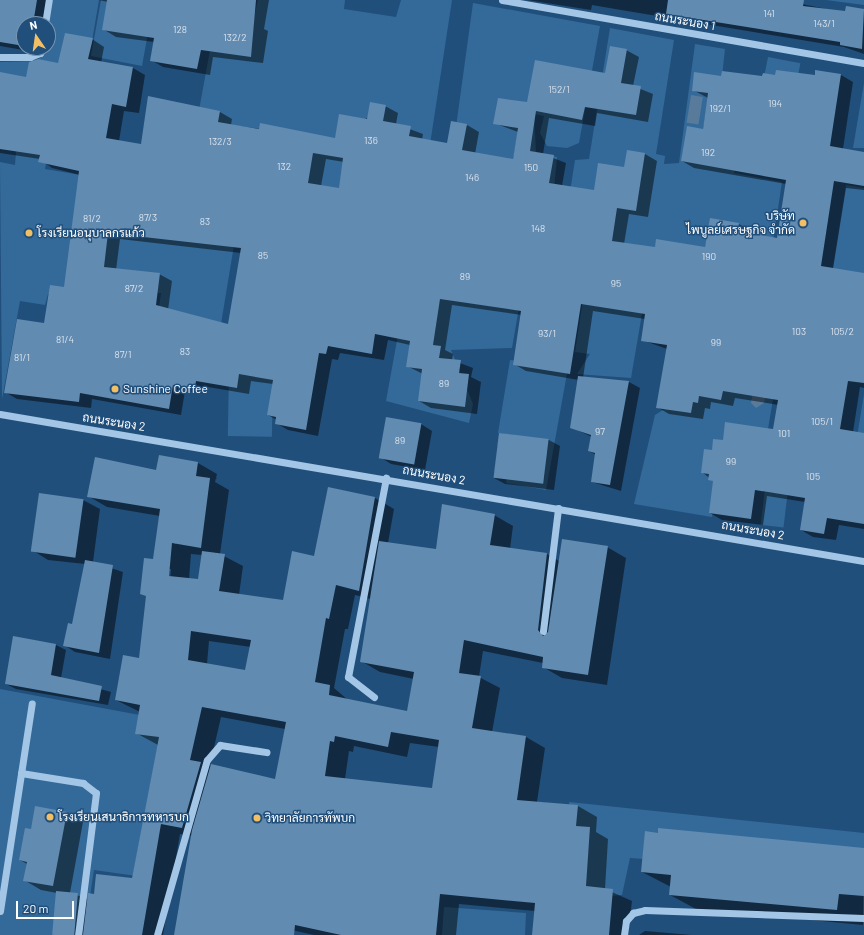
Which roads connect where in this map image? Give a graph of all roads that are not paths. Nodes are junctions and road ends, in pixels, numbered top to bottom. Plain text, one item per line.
1 (49, 0) edge
2 (502, 0) edge
3 (46, 16) edge
4 (32, 56) edge
5 (0, 57) edge
6 (864, 62) edge
7 (0, 414) edge
8 (386, 478) junction
9 (558, 508) junction
10 (864, 560) edge
11 (543, 631) dead end
12 (374, 697) dead end
13 (32, 703) dead end
14 (266, 752) dead end
15 (21, 773) junction
16 (0, 911) edge
17 (864, 918) edge
18 (78, 935) edge
19 (157, 935) edge
20 (624, 935) edge

1 - 3 street
2 - 6 street, ถนนระนอง 1
4 - 5 street
7 - 8 street, ถนนระนอง 2
8 - 9 street, ถนนระนอง 2
8 - 12 street
9 - 10 street, ถนนระนอง 2
9 - 11 street
13 - 15 street
14 - 19 street
15 - 16 street
15 - 18 street
17 - 20 street

